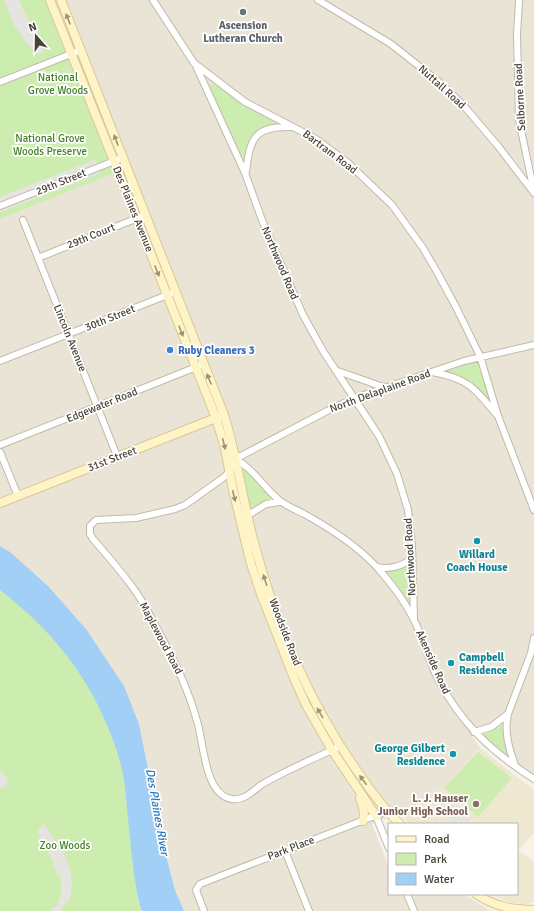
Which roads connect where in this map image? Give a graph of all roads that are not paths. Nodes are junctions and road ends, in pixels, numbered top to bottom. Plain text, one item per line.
1 (50, 0) edge
2 (60, 0) edge
3 (318, 0) edge
4 (520, 0) edge
5 (156, 2) edge
6 (327, 2) edge
7 (81, 50) junction
8 (71, 54) junction
9 (194, 63) junction
10 (0, 82) edge
11 (294, 127) junction
12 (122, 158) junction
13 (114, 161) junction
14 (245, 173) junction
15 (534, 192) edge
16 (0, 206) edge
17 (145, 215) junction
18 (136, 218) junction
19 (23, 220) dead end
20 (38, 258) junction
21 (175, 292) junction
22 (167, 295) junction
23 (68, 334) junction
24 (534, 345) edge
25 (480, 356) junction
26 (0, 361) edge
27 (204, 364) junction
28 (196, 368) junction
29 (336, 370) junction
30 (430, 372) junction
31 (386, 388) junction
32 (356, 398) junction
33 (98, 406) junction
34 (498, 416) junction
35 (220, 417) junction
36 (0, 445) edge
37 (0, 452) edge
38 (117, 456) junction
39 (235, 459) junction
40 (229, 472) junction
41 (18, 496) junction
42 (280, 502) junction
43 (0, 503) edge
44 (534, 510) edge
45 (243, 518) junction
46 (412, 558) junction
47 (377, 567) junction
48 (414, 618) junction
49 (534, 638) edge
50 (508, 714) junction
51 (474, 732) junction
52 (340, 746) junction
53 (332, 750) junction
54 (515, 766) junction
55 (534, 779) edge
56 (356, 786) junction
57 (387, 811) junction
58 (376, 816) junction
59 (363, 821) junction
60 (399, 823) edge
61 (388, 846) edge
62 (285, 851) junction
63 (407, 895) edge
64 (478, 895) edge
65 (534, 910) edge
66 (204, 911) edge
67 (309, 911) edge
68 (414, 911) edge

1 - 8 street, Des Plaines Avenue
7 -> 2 street, Des Plaines Avenue
3 - 6 street, Nuttall Road
4 - 15 street, Selborne Road
5 - 9 street, Bartram Road
6 - 15 street, Nuttall Road
7 - 8 street
12 -> 7 street, Des Plaines Avenue
8 - 10 street
8 - 13 street, Des Plaines Avenue
9 - 11 street, Bartram Road
9 - 14 street, Northwood Road
11 - 14 street
11 - 25 street, Bartram Road
12 - 13 street, 29th Street
12 - 17 street, Des Plaines Avenue
13 - 16 street, 29th Street
13 - 18 street, Des Plaines Avenue
14 - 29 street, Northwood Road
17 - 18 street, 29th Court
17 - 21 street, Des Plaines Avenue
18 - 20 street, 29th Court
18 -> 22 street, Des Plaines Avenue
19 - 20 street, Lincoln Avenue
20 - 23 street, Lincoln Avenue
21 - 22 street, 30th Street
21 - 27 street, Des Plaines Avenue
22 - 23 street, 30th Street
22 -> 28 street, Des Plaines Avenue
23 - 26 street, 30th Street
23 - 33 street, Lincoln Avenue
24 - 25 street, North Delaplaine Road
25 - 30 street, North Delaplaine Road
25 - 34 street, Bartram Road
27 - 28 street, Edgewater Road
35 -> 27 street, Des Plaines Avenue
28 - 33 street, Edgewater Road
28 - 35 street, Des Plaines Avenue
29 - 31 street
29 - 32 street, Northwood Road
30 - 31 street, North Delaplaine Road
30 - 34 street
31 - 32 street, North Delaplaine Road
32 - 39 street, North Delaplaine Road
32 - 46 street, Northwood Road
33 - 36 street, Edgewater Road
33 - 38 street, Lincoln Avenue
34 - 44 street, Bartram Road
35 - 38 street, 31st Street
35 - 39 street, Woodside Road
35 -> 40 street, Woodside Road
37 - 41 street
38 - 41 street, 31st Street
39 - 40 street, Maplewood Road
39 - 42 street, Akenside Road
39 - 45 street, Woodside Road
40 -> 45 street, Woodside Road
40 - 53 street, Maplewood Road
41 - 43 street, 31st Street
42 - 45 street
42 - 47 street, Akenside Road
52 -> 45 street, Woodside Road
45 - 53 street, Woodside Road
46 - 47 street
46 - 48 street, Northwood Road
47 - 48 street, Akenside Road
48 - 51 street, Akenside Road
49 - 50 street
50 - 51 street
50 - 54 street
51 - 54 street, Akenside Road
52 - 53 street, Maplewood Road
57 -> 52 street, Woodside Road
53 - 56 street, Woodside Road
54 - 55 street, Akenside Road
56 - 58 street, Woodside Road
56 - 59 street
57 - 58 street, Park Place
57 - 60 street, Woodside Road
58 - 59 street, Park Place
58 - 61 street
59 - 62 street, Park Place
62 - 66 street, Park Place
62 - 67 street
63 - 68 street
64 - 65 street

